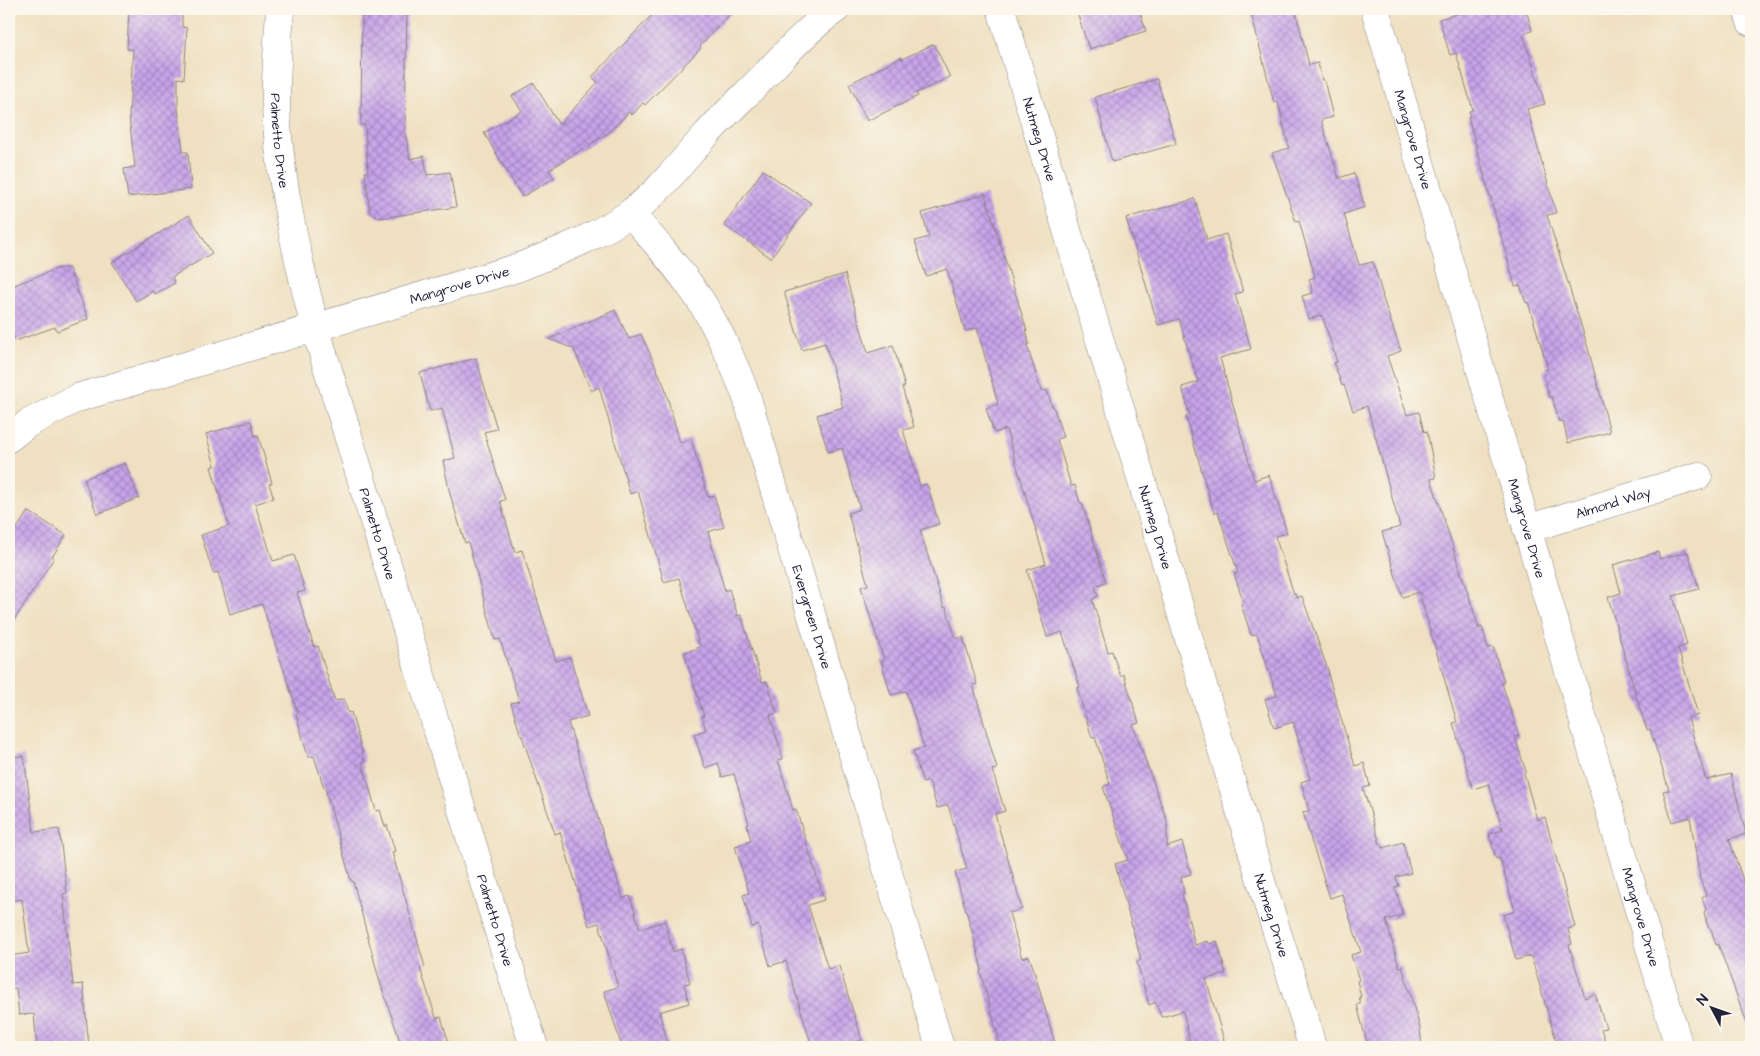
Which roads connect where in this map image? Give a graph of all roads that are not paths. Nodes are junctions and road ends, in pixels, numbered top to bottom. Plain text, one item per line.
1 (280, 9) edge
2 (836, 9) edge
3 (1000, 9) edge
4 (1375, 9) edge
5 (1747, 9) edge
6 (1751, 22) edge
7 (630, 213) junction
8 (315, 327) junction
9 (9, 438) edge
10 (1698, 476) dead end
11 (1527, 529) junction
12 (534, 1047) edge
13 (940, 1047) edge
14 (1312, 1047) edge
15 (1679, 1047) edge

1 - 8 street, Palmetto Drive
2 - 7 street, Mangrove Drive
3 - 14 street, Nutmeg Drive
4 - 11 street, Mangrove Drive
5 - 6 street
7 - 8 street, Mangrove Drive
7 - 13 street, Evergreen Drive
8 - 9 street, Mangrove Drive
8 - 12 street, Palmetto Drive
10 - 11 street, Almond Way
11 - 15 street, Mangrove Drive

